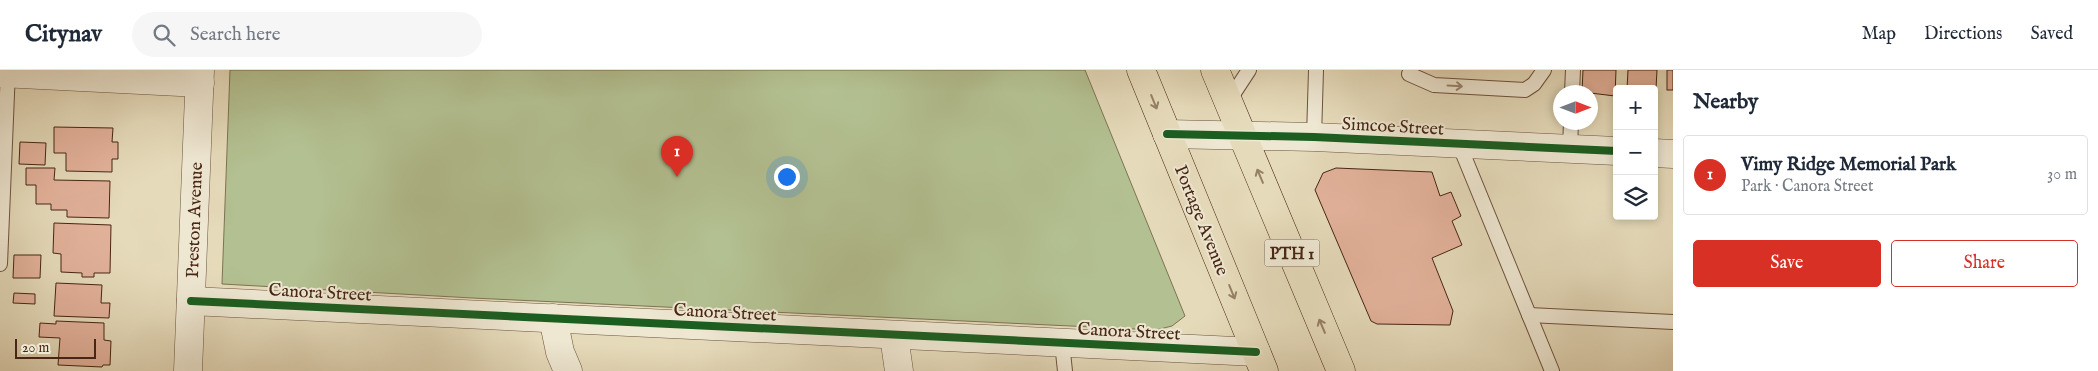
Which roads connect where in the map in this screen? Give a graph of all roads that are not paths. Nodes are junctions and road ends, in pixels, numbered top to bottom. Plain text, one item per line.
1 (1141, 70) edge
2 (1215, 70) edge
3 (1249, 70) edge
4 (1316, 70) edge
5 (1544, 70) edge
6 (1573, 70) edge
7 (5, 72) edge
8 (1409, 74) dead end
9 (200, 76) edge
10 (1572, 85) edge
11 (1228, 102) junction
12 (1571, 130) edge
13 (1167, 134) junction
14 (1242, 135) junction
15 (1314, 137) junction
16 (1458, 144) junction
17 (1570, 149) junction
18 (1613, 151) edge
19 (1658, 153) edge
20 (1673, 154) edge
21 (1, 236) edge
22 (0, 264) edge
23 (191, 301) junction
24 (1529, 316) junction
25 (553, 318) junction
26 (1673, 322) edge
27 (894, 336) junction
28 (1062, 343) junction
29 (1260, 361) edge
30 (188, 371) edge
31 (568, 371) edge
32 (899, 371) edge
33 (1065, 371) edge
34 (1341, 371) edge
35 (1552, 371) edge

1 -> 13 highway, Portage Avenue
2 - 11 highway, PTH 1
3 - 11 lane
4 - 15 lane
8 -> 5 lane
6 - 10 lane
7 - 9 street
7 - 21 lane
9 - 23 street, Preston Avenue
11 - 14 highway, PTH 1
12 - 17 lane
13 - 14 street, Simcoe Street
13 -> 29 highway, Portage Avenue
14 - 15 street, Simcoe Street
34 -> 14 highway, PTH 1
15 - 16 street, Simcoe Street
16 - 17 street, Simcoe Street
16 - 24 lane
17 - 18 street, Simcoe Street
19 - 20 street
21 - 22 lane
23 - 25 street, Canora Street
23 - 30 street, Preston Avenue
24 - 26 lane
24 - 35 lane
25 - 27 street, Canora Street
25 - 31 street
27 - 28 street, Canora Street
27 - 32 street
28 - 29 street, Canora Street
28 - 33 lane

